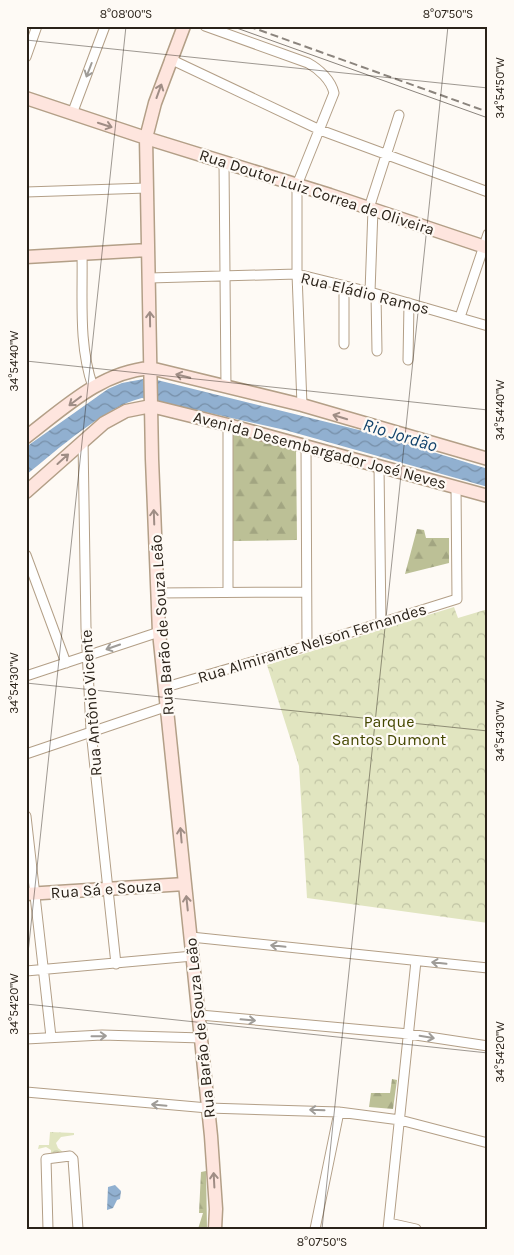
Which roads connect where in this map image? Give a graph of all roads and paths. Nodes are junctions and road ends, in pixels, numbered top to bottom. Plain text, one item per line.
1 (37, 26) edge
2 (105, 26) edge
3 (205, 26) edge
4 (182, 27) edge
5 (26, 57) edge
6 (170, 59) junction
7 (26, 98) edge
8 (72, 114) junction
9 (399, 115) dead end
10 (320, 130) junction
11 (146, 138) junction
12 (385, 153) junction
13 (224, 163) junction
14 (297, 185) junction
15 (147, 188) junction
16 (26, 192) edge
17 (488, 192) edge
18 (371, 208) junction
19 (486, 243) edge
20 (148, 250) junction
21 (82, 253) junction
22 (26, 257) edge
23 (297, 274) junction
24 (225, 276) junction
25 (149, 278) junction
26 (344, 286) junction
27 (373, 293) junction
28 (409, 303) junction
29 (460, 317) junction
30 (488, 326) edge
31 (344, 344) dead end
32 (377, 351) dead end
33 (408, 360) dead end
34 (150, 372) junction
35 (93, 387) junction
36 (226, 387) junction
37 (151, 404) junction
38 (302, 405) junction
39 (228, 425) junction
40 (26, 437) edge
41 (83, 440) junction
42 (306, 446) junction
43 (488, 459) edge
44 (379, 466) junction
45 (456, 487) junction
46 (26, 492) edge
47 (488, 496) edge
48 (26, 555) edge
49 (157, 592) junction
50 (228, 592) junction
51 (306, 592) junction
52 (381, 624) junction
53 (159, 632) junction
54 (307, 646) junction
55 (87, 656) junction
56 (66, 663) junction
57 (26, 676) edge
58 (166, 687) junction
59 (168, 706) junction
60 (90, 730) junction
61 (26, 754) edge
62 (26, 816) edge
63 (185, 884) junction
64 (109, 888) junction
65 (30, 894) edge
66 (191, 937) junction
67 (193, 956) junction
68 (416, 960) junction
69 (116, 964) junction
70 (488, 968) edge
71 (42, 969) junction
72 (26, 971) edge
73 (200, 1015) junction
74 (409, 1034) junction
75 (51, 1037) junction
76 (202, 1038) junction
77 (26, 1039) edge
78 (488, 1046) edge
79 (26, 1092) edge
80 (208, 1108) junction
81 (339, 1112) junction
82 (400, 1120) junction
83 (488, 1143) edge
84 (389, 1226) edge
85 (48, 1229) edge
86 (78, 1229) edge
87 (215, 1229) edge
88 (315, 1229) edge
89 (416, 1229) edge

1 - 5 street
2 -> 8 street
3 - 10 street
4 - 6 main road, Rua Barão de Souza Leão
6 - 10 street
11 -> 6 main road, Rua Barão de Souza Leão
7 - 8 main road, Rua Doutor Luiz Correa de Oliveira
8 -> 11 main road, Rua Doutor Luiz Correa de Oliveira
9 - 12 street
10 - 12 street
10 - 14 street
11 - 13 main road, Rua Doutor Luiz Correa de Oliveira
11 - 15 main road, Rua Barão de Souza Leão
12 - 17 street
12 - 18 street
13 - 14 main road, Rua Doutor Luiz Correa de Oliveira
13 - 24 street
14 - 18 main road, Rua Doutor Luiz Correa de Oliveira
14 - 23 street
15 - 16 street
15 - 20 main road, Rua Barão de Souza Leão
18 - 19 main road, Rua Doutor Luiz Correa de Oliveira
18 - 27 street
19 - 29 street
20 - 21 main road
20 - 25 main road, Rua Barão de Souza Leão
21 - 22 main road
21 - 35 street
23 - 24 street, Rua Eládio Ramos
23 - 26 street, Rua Eládio Ramos
23 - 38 street
24 - 25 street, Rua Eládio Ramos
24 - 36 street
34 -> 25 main road, Rua Barão de Souza Leão
26 - 27 street, Rua Eládio Ramos
26 - 31 street
27 - 28 street, Rua Eládio Ramos
27 - 32 street
28 - 29 street, Rua Eládio Ramos
28 - 33 street
29 - 30 street, Rua Eládio Ramos
34 - 35 main road
36 -> 34 main road
34 - 37 main road, Rua Barão de Souza Leão
35 -> 40 main road
36 - 38 main road
37 - 39 main road, Avenida Desembargador José Neves
37 - 41 main road
49 -> 37 main road, Rua Barão de Souza Leão
43 -> 38 main road
39 - 42 main road, Avenida Desembargador José Neves
39 - 50 street
46 -> 41 main road
41 - 55 street, Rua Antônio Vicente
42 - 44 main road, Avenida Desembargador José Neves
42 - 51 street
44 - 45 main road, Avenida Desembargador José Neves
44 - 52 street
45 - 47 main road, Avenida Desembargador José Neves
45 - 52 street, Rua Almirante Nelson Fernandes
48 - 56 street
49 - 50 street
49 - 53 main road, Rua Barão de Souza Leão
50 - 51 street
51 - 54 street
52 - 54 street, Rua Almirante Nelson Fernandes
53 -> 55 street
53 - 58 main road, Rua Barão de Souza Leão
54 - 58 street, Rua Almirante Nelson Fernandes
55 - 56 street
55 - 60 street, Rua Antônio Vicente
56 - 57 street
58 - 59 main road, Rua Barão de Souza Leão
59 - 60 street
63 -> 59 main road, Rua Barão de Souza Leão
60 - 61 street
60 - 64 street, Rua Antônio Vicente
62 - 65 street
63 - 64 main road, Rua Sá e Souza
66 -> 63 main road, Rua Barão de Souza Leão
64 - 65 main road, Rua Sá e Souza
64 - 69 street, Rua Antônio Vicente
65 - 71 street
66 - 67 main road, Rua Barão de Souza Leão
68 -> 66 street
67 - 69 street
67 - 73 main road, Rua Barão de Souza Leão
70 -> 68 street
68 - 74 street
69 - 71 street
71 - 72 street
71 - 75 street
73 -> 74 street
73 - 76 main road, Rua Barão de Souza Leão
74 -> 78 street
74 - 82 street
75 -> 76 street
75 - 77 street
76 - 80 main road, Rua Barão de Souza Leão
80 -> 79 street
81 -> 80 street
87 -> 80 main road, Rua Barão de Souza Leão
81 - 82 street
81 - 88 street
82 - 83 street
82 - 84 street
84 - 89 street
85 - 86 street

